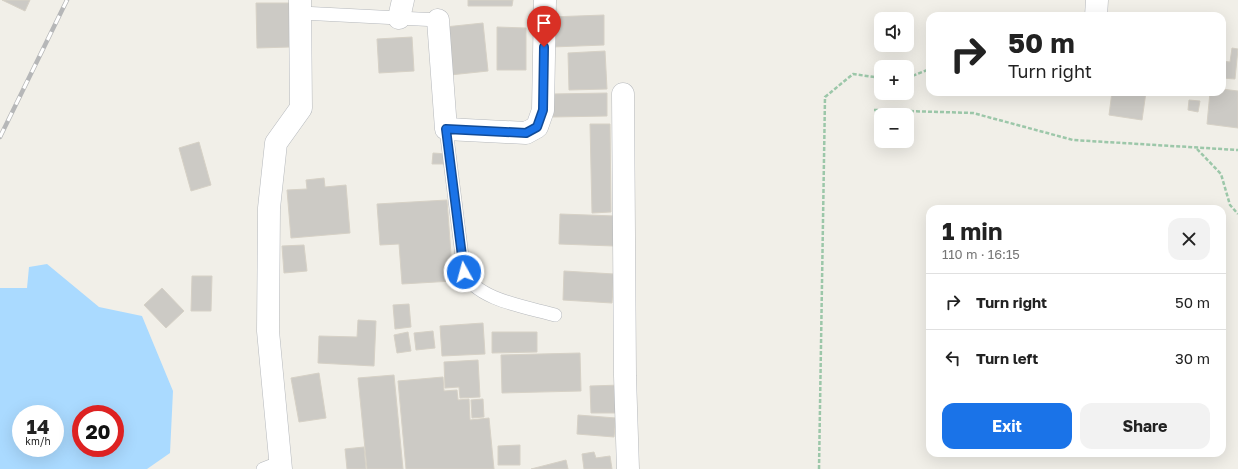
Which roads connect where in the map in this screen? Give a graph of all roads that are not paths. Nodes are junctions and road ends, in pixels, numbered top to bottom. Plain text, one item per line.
1 (545, 0) edge
2 (1097, 0) edge
3 (301, 6) edge
4 (401, 9) edge
5 (1096, 12) edge
6 (438, 20) joint
7 (623, 94) dead end
8 (446, 129) junction
9 (555, 315) dead end
10 (275, 467) edge
11 (628, 469) edge

1 - 8 street
2 - 5 street
3 - 4 lane
3 - 10 street
4 - 6 lane
6 - 8 street
7 - 11 street
8 - 9 lane

